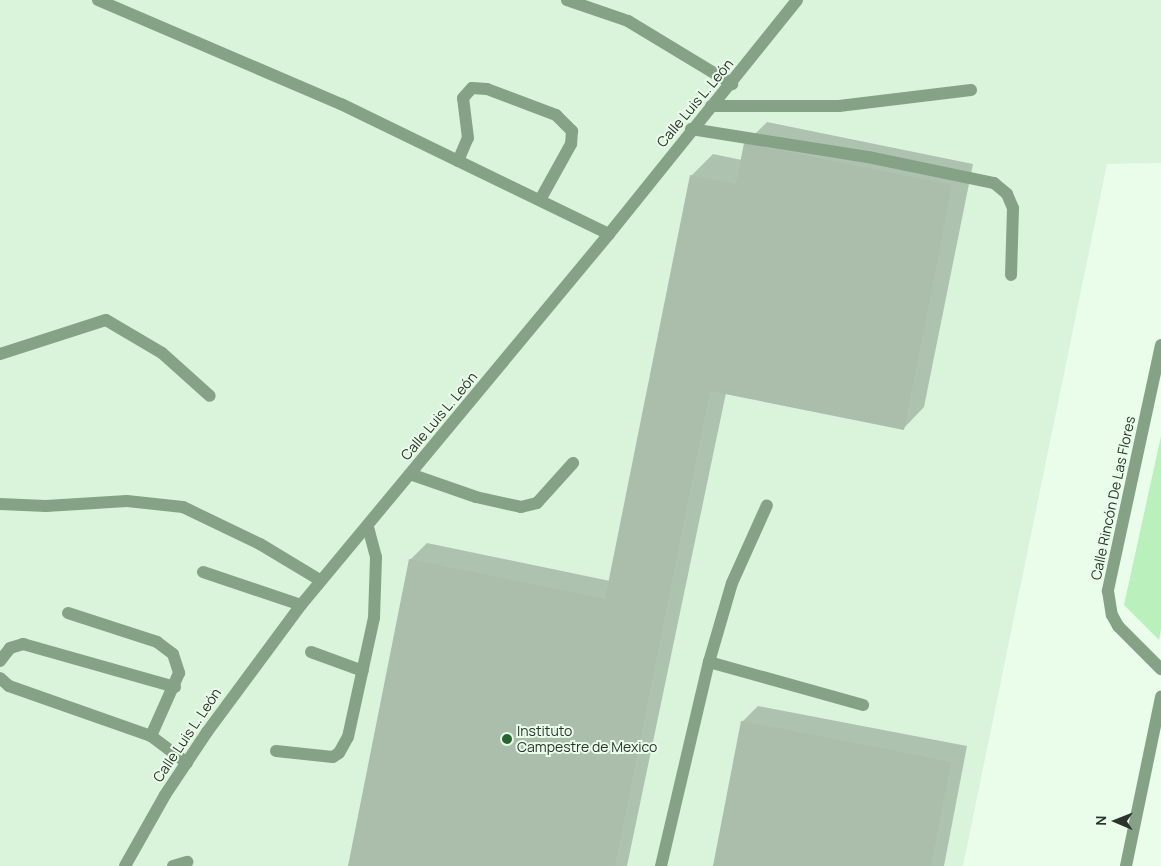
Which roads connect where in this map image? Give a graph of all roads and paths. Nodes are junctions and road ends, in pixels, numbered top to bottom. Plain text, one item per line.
1 (98, 0) edge
2 (566, 0) edge
3 (797, 0) edge
4 (732, 84) junction
5 (971, 90) dead end
6 (711, 106) junction
7 (691, 129) junction
8 (458, 161) junction
9 (540, 200) junction
10 (610, 234) junction
11 (1012, 275) dead end
12 (1161, 345) edge
13 (0, 354) edge
14 (210, 396) dead end
15 (573, 463) dead end
16 (410, 474) junction
17 (0, 504) edge
18 (767, 505) dead end
19 (368, 527) junction
20 (203, 572) dead end
21 (320, 580) junction
22 (301, 605) junction
23 (68, 613) dead end
24 (310, 652) dead end
25 (0, 661) edge
26 (709, 662) junction
27 (1161, 670) edge
28 (363, 671) junction
29 (0, 678) edge
30 (175, 687) junction
31 (1161, 697) edge
32 (863, 706) dead end
33 (151, 736) junction
34 (276, 751) dead end
35 (187, 763) junction
36 (186, 862) dead end
37 (125, 866) edge
38 (173, 866) edge
39 (661, 866) edge
40 (1126, 866) edge

1 - 8 street
2 - 4 street
3 - 4 street, Calle Luis L. León
4 - 6 street, Calle Luis L. León
5 - 6 street
6 - 7 street, Calle Luis L. León
7 - 10 street, Calle Luis L. León
7 - 11 street
8 - 9 street
8 - 9 street
9 - 10 street
10 - 16 street, Calle Luis L. León
12 - 27 street, Calle Rincón De Las Flores
13 - 14 street
15 - 16 street
16 - 19 street, Calle Luis L. León
17 - 21 street
18 - 26 street
19 - 21 street, Calle Luis L. León
19 - 28 street
20 - 22 street
21 - 22 street, Calle Luis L. León
22 - 35 street, Calle Luis L. León
23 - 30 street
24 - 28 street
25 - 30 street
26 - 32 street
26 - 39 street
28 - 34 street
29 - 33 street
30 - 33 street
31 - 40 street
33 - 35 street
35 - 37 street, Calle Luis L. León
36 - 38 street

